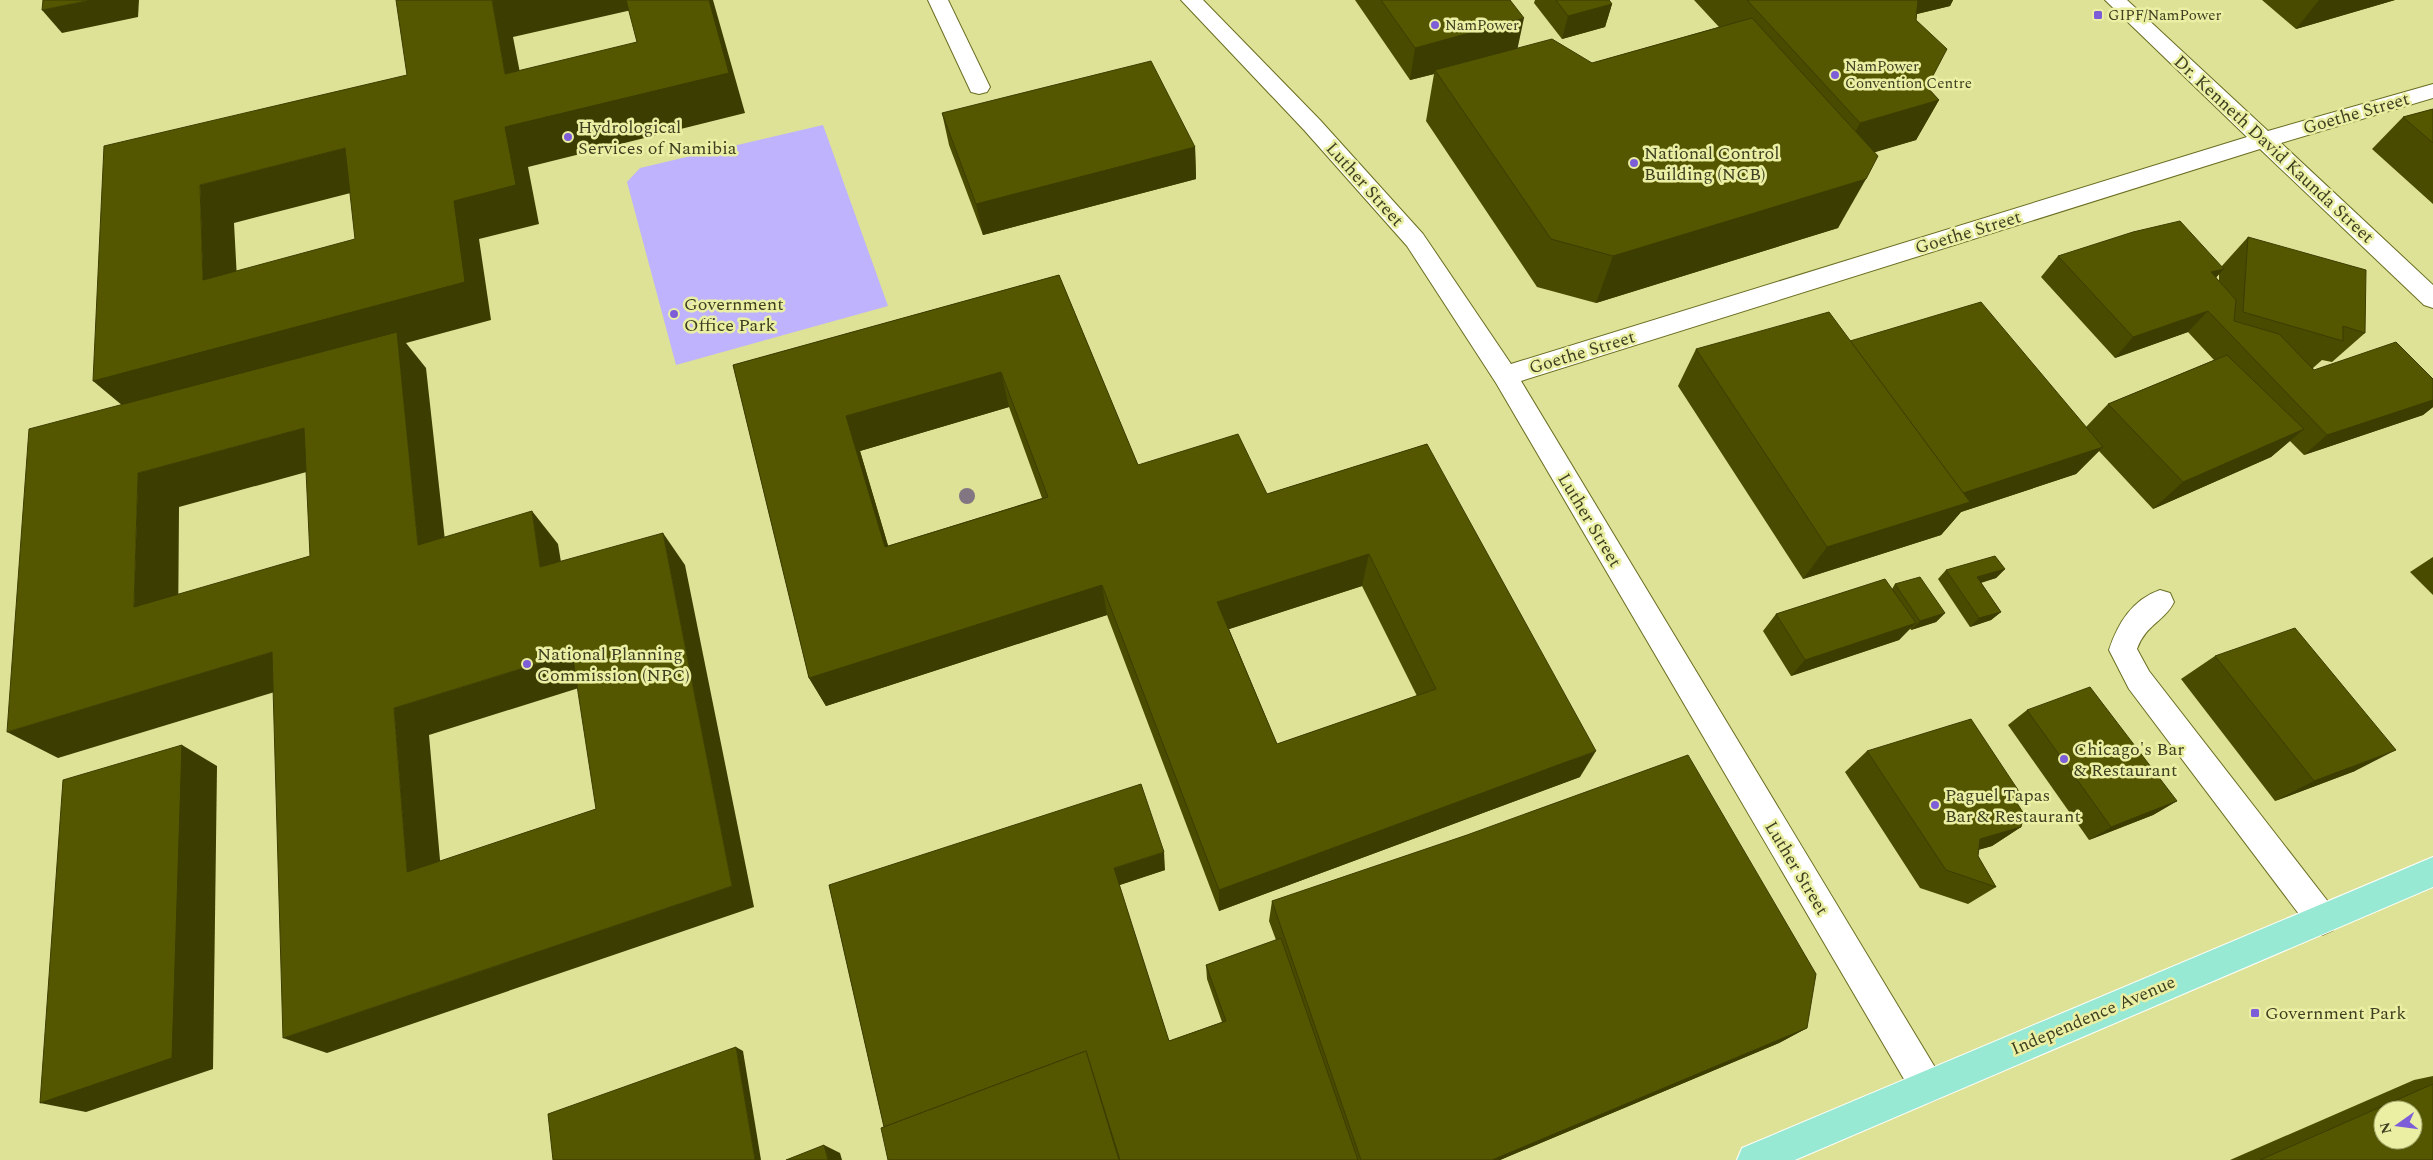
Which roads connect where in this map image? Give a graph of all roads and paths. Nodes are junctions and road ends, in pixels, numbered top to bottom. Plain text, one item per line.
1 (938, 0) edge
2 (1191, 0) edge
3 (2115, 0) edge
4 (979, 87) dead end
5 (2433, 91) edge
6 (2263, 140) junction
7 (2433, 298) edge
8 (1505, 376) junction
9 (2160, 602) dead end
10 (2433, 872) edge
11 (2322, 919) junction
12 (1927, 1086) junction
13 (1754, 1160) edge

1 - 4 street
2 - 8 street, Luther Street
3 - 6 street, Dr. Kenneth David Kaunda Street
5 - 6 street, Goethe Street
6 - 7 street, Dr. Kenneth David Kaunda Street
6 - 8 street, Goethe Street
8 - 12 street, Luther Street
9 - 11 street
10 - 11 main road, Independence Avenue
11 - 12 main road, Independence Avenue
12 - 13 main road, Independence Avenue

